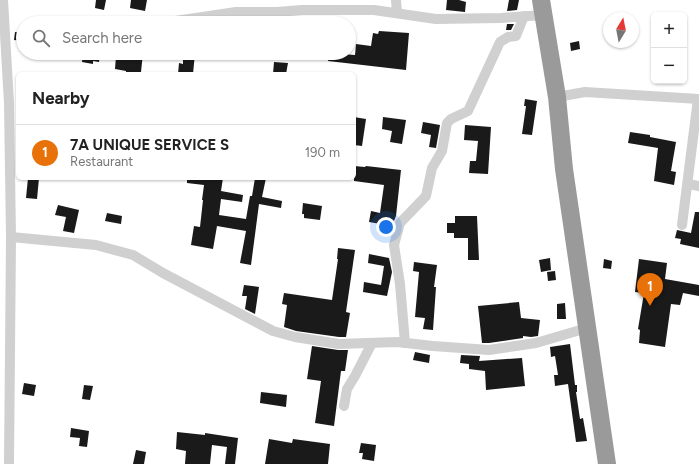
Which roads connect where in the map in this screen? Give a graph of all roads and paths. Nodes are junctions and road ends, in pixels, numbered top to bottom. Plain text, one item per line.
1 (3, 0) edge
2 (396, 0) edge
3 (542, 7) edge
4 (397, 14) junction
5 (209, 16) edge
6 (524, 16) junction
7 (558, 97) junction
8 (698, 99) edge
9 (688, 184) junction
10 (699, 186) edge
11 (682, 224) dead end
12 (11, 237) junction
13 (587, 328) junction
14 (372, 343) junction
15 (405, 343) junction
16 (344, 406) dead end
17 (5, 423) edge
18 (9, 464) edge
19 (607, 464) edge

1 - 12 street
2 - 4 street
3 - 6 street
3 - 7 highway
4 - 5 street
4 - 6 street
6 - 15 street
7 - 8 street
7 - 13 highway
8 - 9 street
9 - 10 street
9 - 11 street
12 - 14 street
12 - 17 street
13 - 15 street
13 - 19 highway
14 - 15 street
14 - 16 street
17 - 18 street

